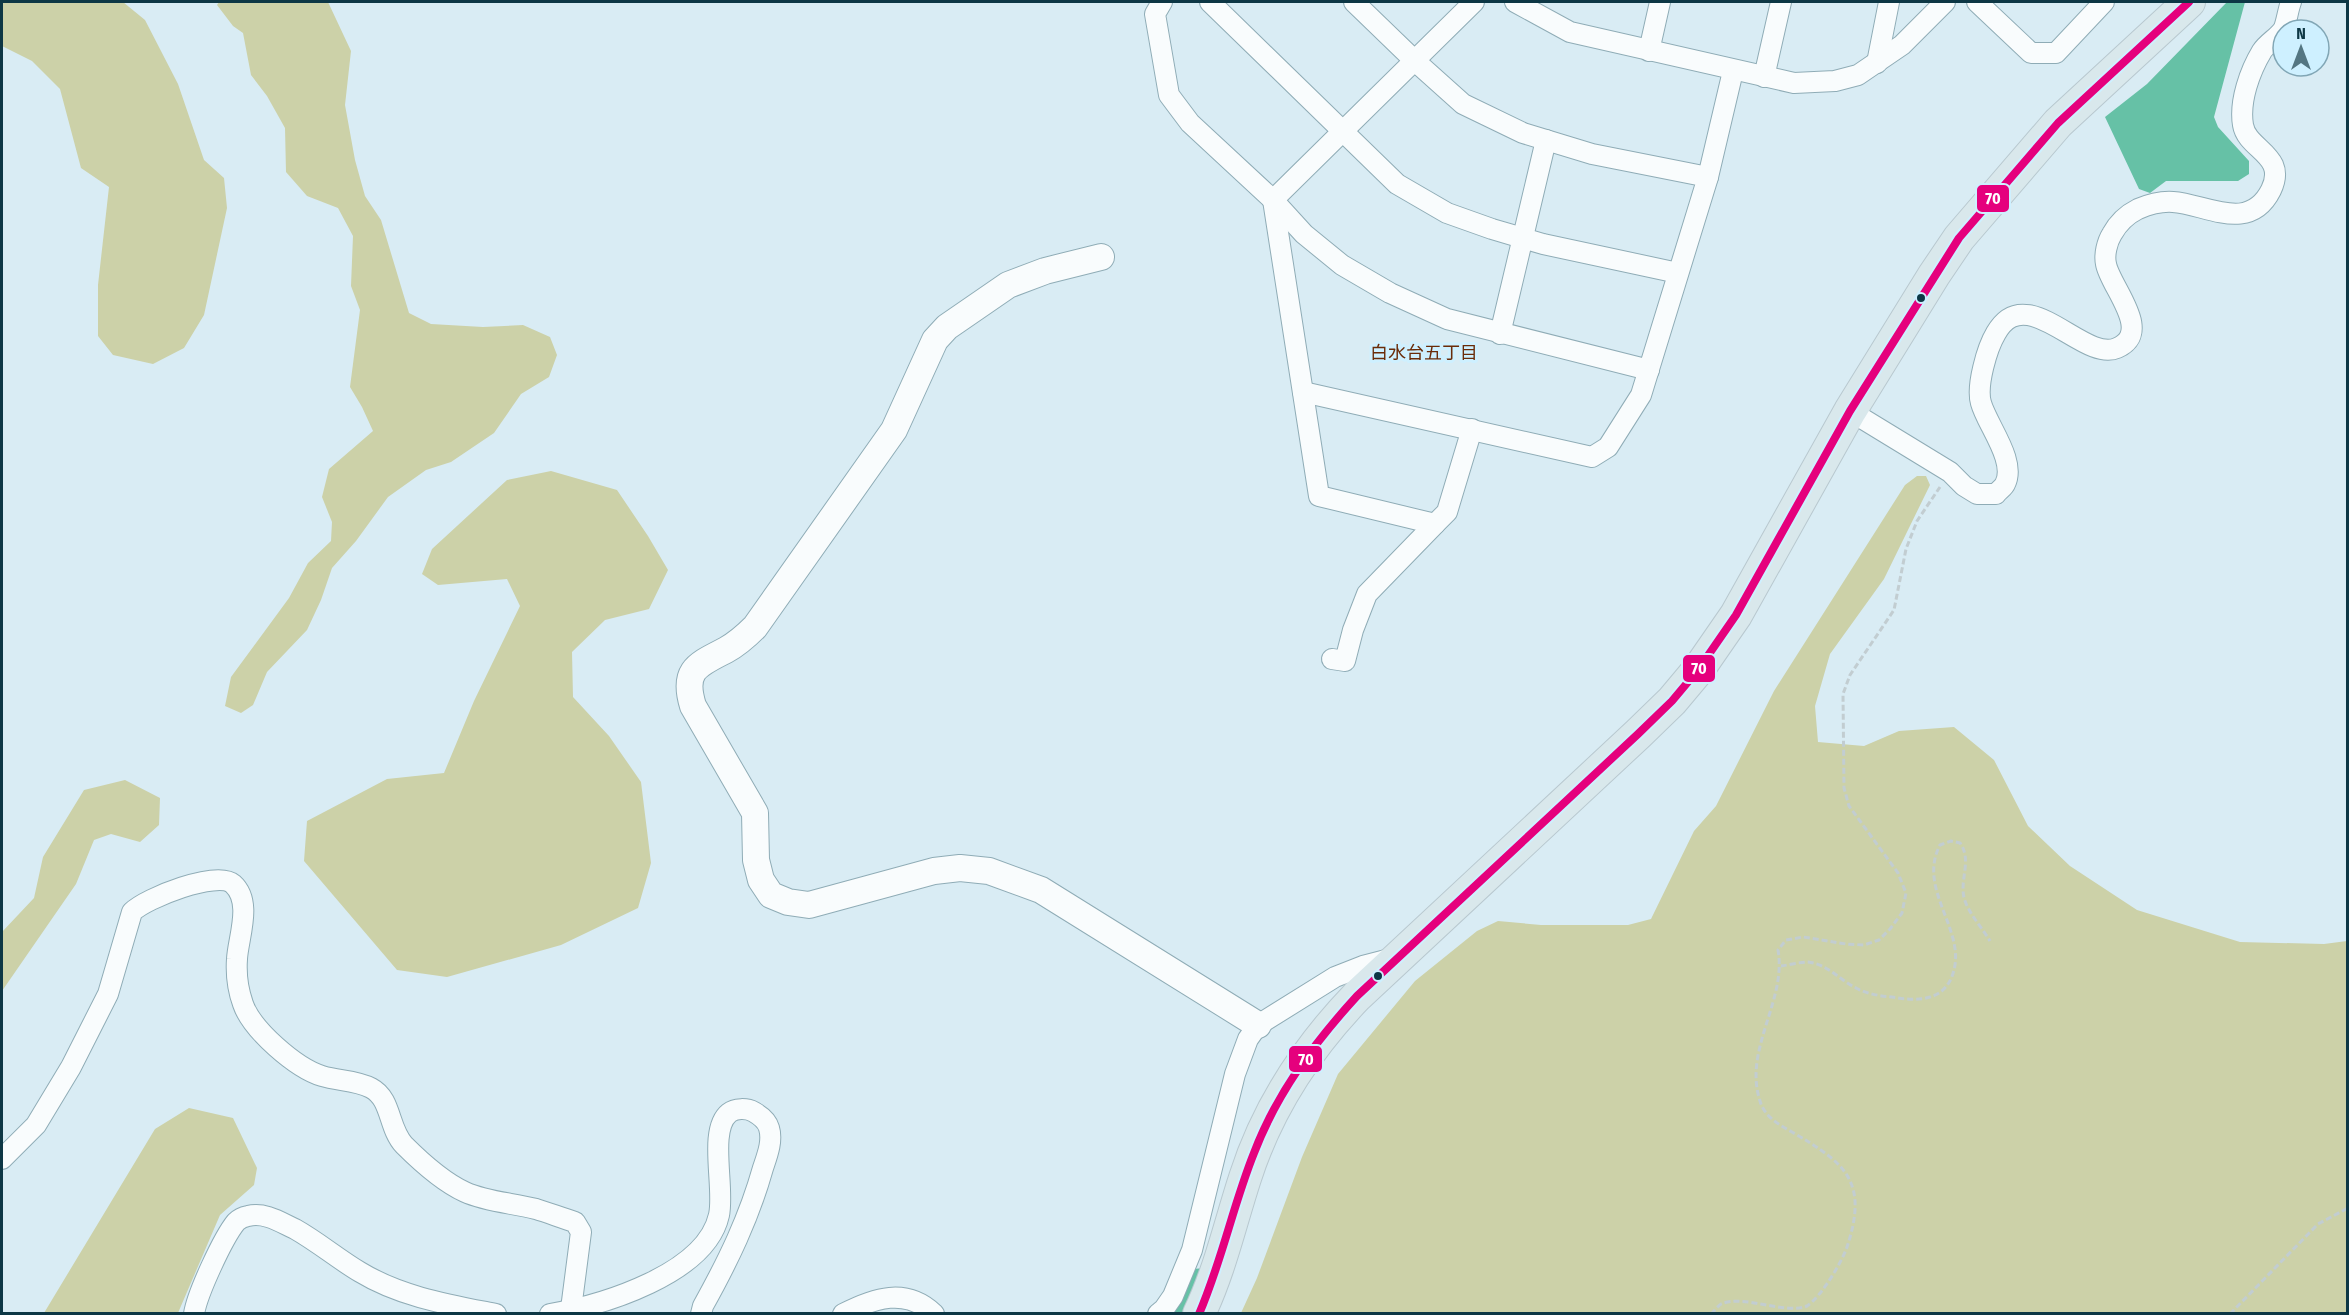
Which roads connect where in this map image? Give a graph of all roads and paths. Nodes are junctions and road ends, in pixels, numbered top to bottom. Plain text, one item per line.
1 (1162, 2) edge
2 (1210, 2) edge
3 (1354, 2) edge
4 (1474, 2) edge
5 (1515, 2) edge
6 (1660, 2) edge
7 (1781, 2) edge
8 (1889, 2) edge
9 (1945, 2) edge
10 (1977, 2) edge
11 (2104, 2) edge
12 (2189, 2) edge
13 (2291, 2) edge
14 (1539, 8) edge
15 (1649, 51) junction
16 (1415, 61) junction
17 (1877, 63) junction
18 (1733, 71) junction
19 (1764, 77) junction
20 (1341, 130) junction
21 (1546, 140) junction
22 (1708, 177) junction
23 (1273, 200) junction
24 (1523, 238) junction
25 (1101, 257) dead end
26 (1678, 273) junction
27 (1500, 334) junction
28 (1649, 369) junction
29 (1303, 392) junction
30 (1850, 411) junction
31 (1472, 429) junction
32 (1950, 472) junction
33 (1435, 524) junction
34 (1332, 659) dead end
35 (1990, 941) dead end
36 (1400, 957) junction
37 (1781, 966) junction
38 (1258, 1025) junction
39 (2, 1159) edge
40 (2348, 1208) edge
41 (571, 1309) junction
42 (194, 1314) edge
43 (496, 1314) edge
44 (550, 1314) edge
45 (700, 1314) edge
46 (843, 1314) edge
47 (934, 1314) edge
48 (1158, 1314) edge
49 (1199, 1314) edge
50 (1711, 1314) edge
51 (2230, 1314) edge

1 - 23 street
2 - 20 street
3 - 16 street
4 - 16 street
5 - 14 street
6 - 15 street
7 - 19 street
8 - 17 street
9 - 17 street
10 - 11 street
12 - 30 main road
13 - 32 street
14 - 15 street
15 - 18 street
16 - 20 street
16 - 21 street
17 - 19 street
18 - 19 street
18 - 22 street
20 - 23 street
20 - 24 street
21 - 22 street
21 - 24 street
22 - 26 street
23 - 27 street
23 - 29 street
24 - 26 street
24 - 27 street
25 - 38 street
26 - 28 street
27 - 28 street
28 - 31 street
29 - 31 street
29 - 33 street
30 - 32 street
30 - 36 main road
31 - 33 street
32 - 37 path
33 - 34 street
35 - 37 path
36 - 38 street
36 - 49 main road
37 - 50 path
38 - 48 street
39 - 41 street
40 - 51 path
41 - 44 street
41 - 45 street
42 - 43 street
46 - 47 street

